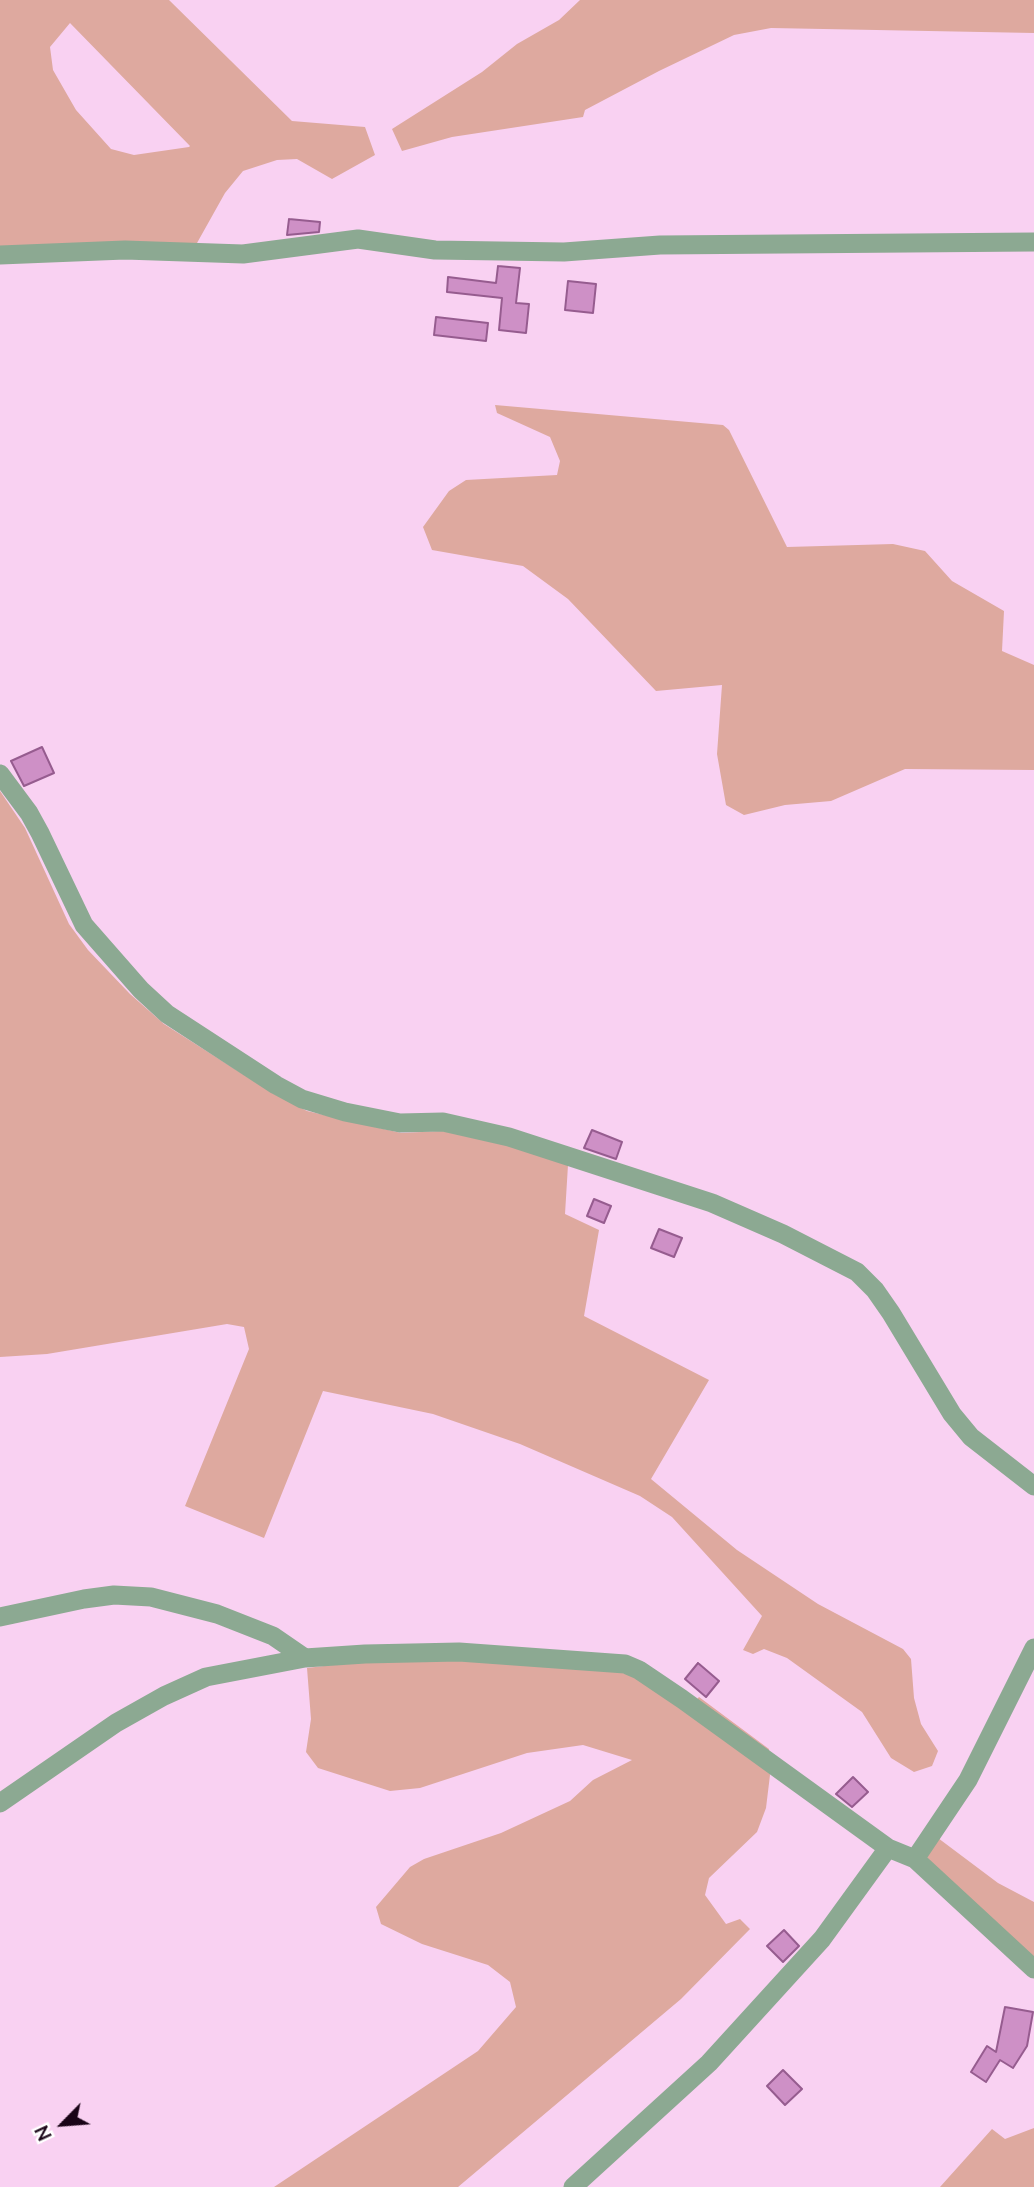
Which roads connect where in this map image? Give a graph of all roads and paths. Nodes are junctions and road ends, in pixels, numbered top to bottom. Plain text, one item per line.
1 (1034, 242) edge
2 (0, 255) edge
3 (0, 774) edge
4 (1034, 1486) edge
5 (0, 1617) edge
6 (1034, 1648) edge
7 (305, 1658) junction
8 (0, 1803) edge
9 (888, 1848) junction
10 (915, 1859) junction
11 (1034, 1969) edge
12 (573, 2187) edge

1 - 2 street
3 - 4 street
5 - 7 street
6 - 10 street
7 - 8 street
7 - 9 street
9 - 10 street
9 - 12 street
10 - 11 street

